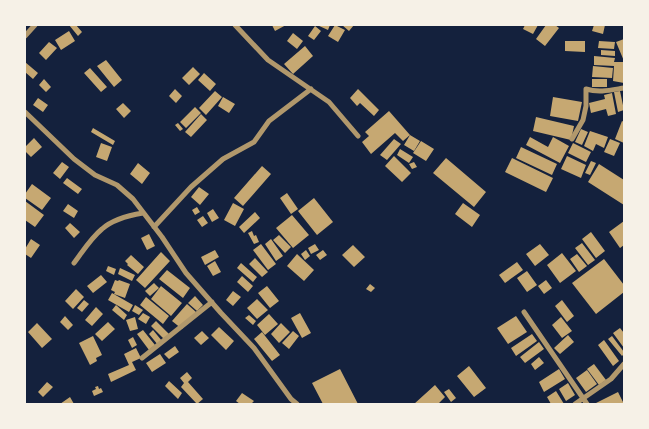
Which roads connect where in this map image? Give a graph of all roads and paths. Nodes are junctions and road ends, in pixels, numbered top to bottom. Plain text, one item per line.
1 (35, 25) edge
2 (235, 25) edge
3 (25, 36) edge
4 (624, 88) edge
5 (311, 89) junction
6 (25, 112) edge
7 (358, 136) dead end
8 (572, 139) dead end
9 (143, 213) junction
10 (154, 227) junction
11 (74, 262) dead end
12 (212, 302) junction
13 (524, 312) dead end
14 (142, 358) dead end
15 (624, 364) edge
16 (583, 397) junction
17 (297, 404) edge
18 (575, 404) edge
19 (587, 404) edge

1 - 3 street
2 - 5 street
4 - 8 street
5 - 7 street
5 - 10 street
6 - 9 street
9 - 10 street
9 - 11 street
10 - 12 street
12 - 14 street
12 - 17 street
13 - 16 street
15 - 16 street
16 - 18 street
16 - 19 street

